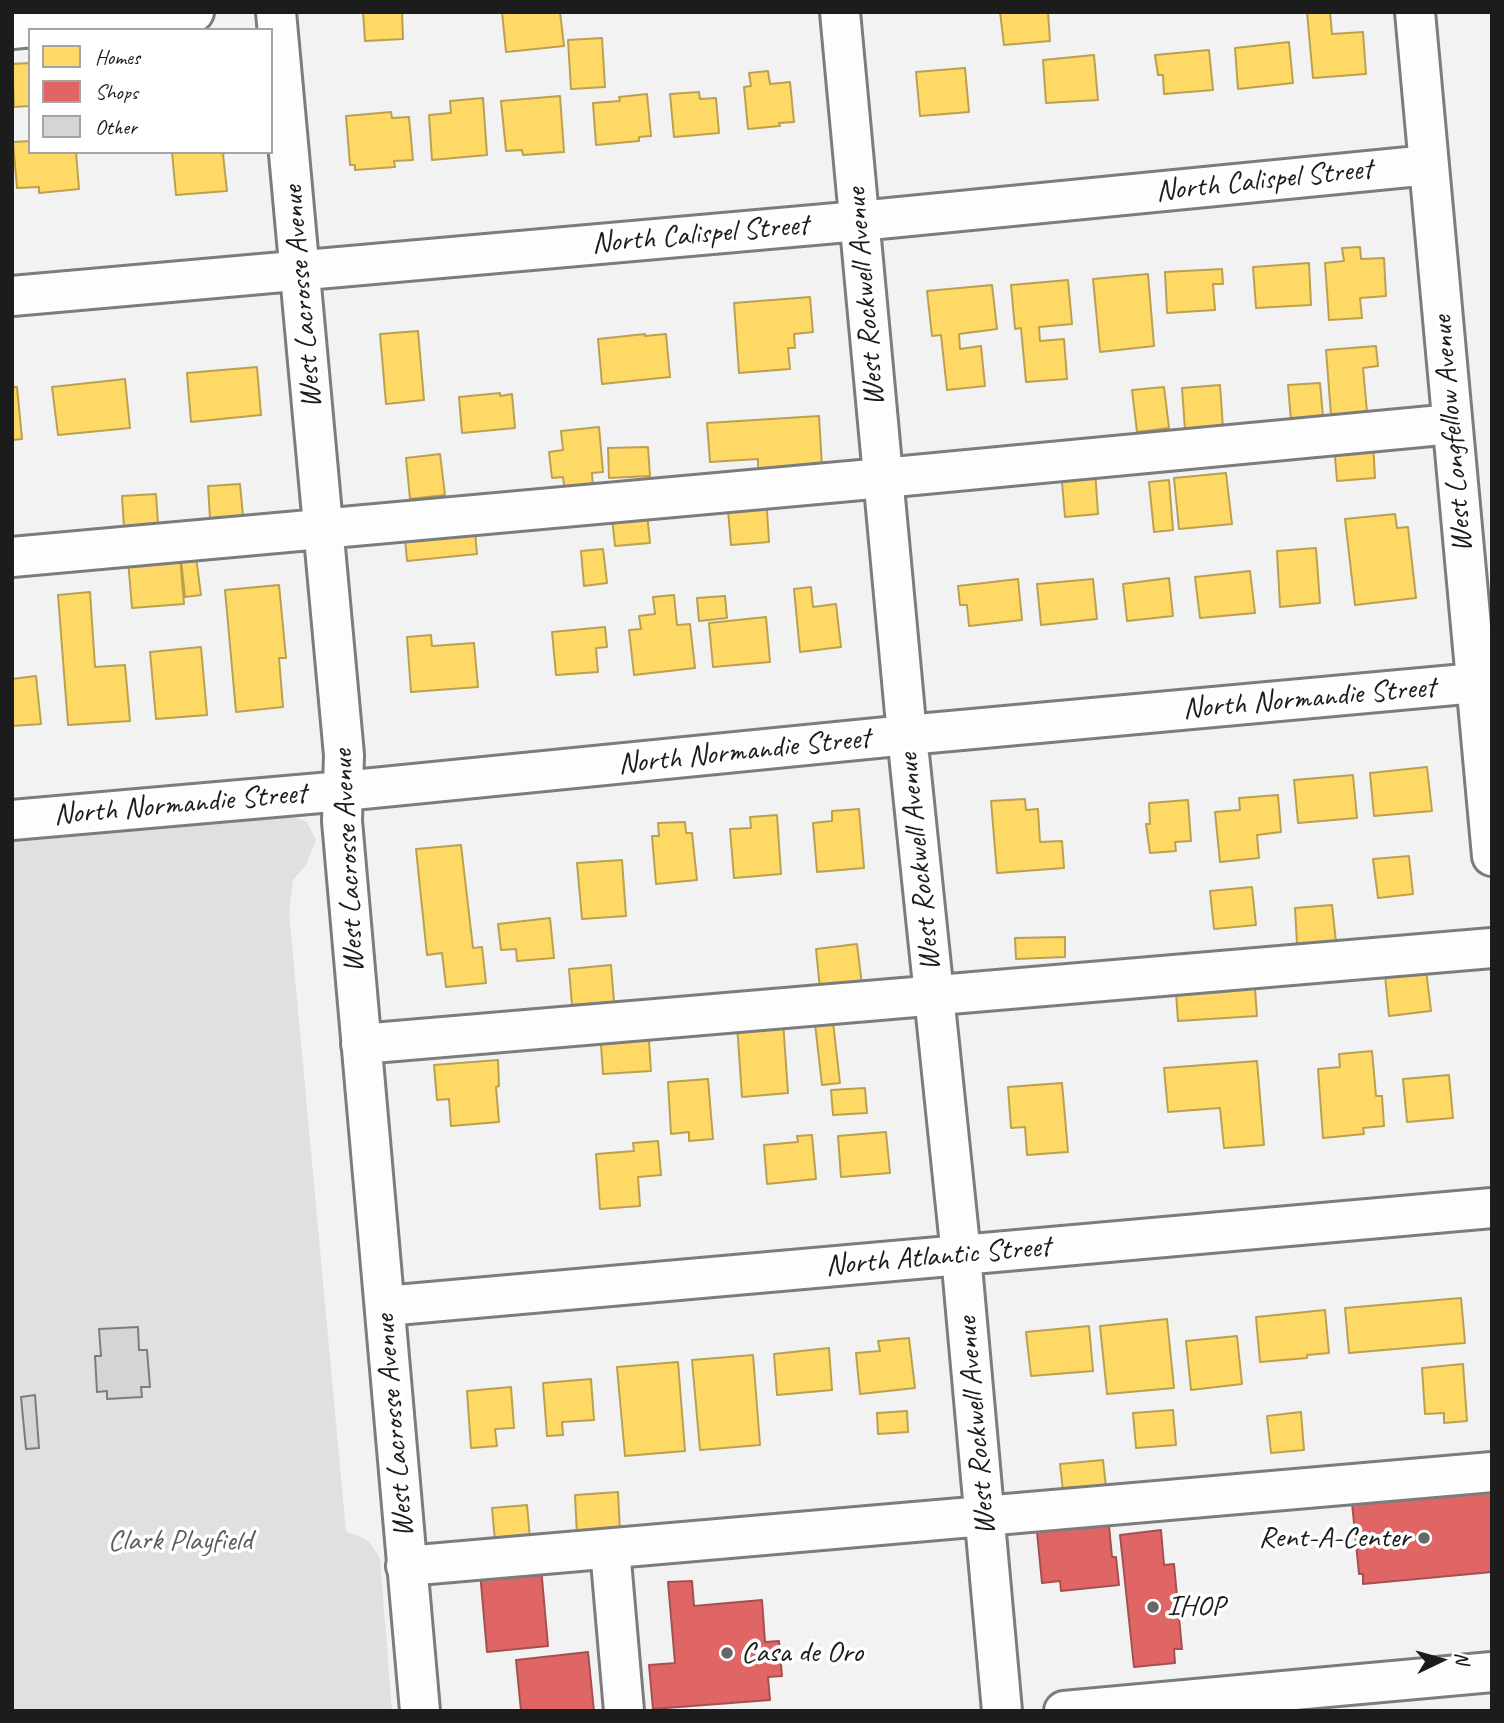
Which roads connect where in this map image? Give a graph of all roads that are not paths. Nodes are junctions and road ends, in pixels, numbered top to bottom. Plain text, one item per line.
1 (194, 12) edge
2 (276, 12) edge
3 (840, 12) edge
4 (1415, 12) edge
5 (12, 29) edge
6 (1429, 164) junction
7 (859, 221) junction
8 (300, 270) junction
9 (12, 296) edge
10 (1452, 424) junction
11 (883, 478) junction
12 (324, 529) junction
13 (12, 557) edge
14 (1476, 683) junction
15 (907, 735) junction
16 (343, 792) junction
17 (12, 820) edge
18 (1492, 856) edge
19 (1492, 948) edge
20 (933, 994) junction
21 (361, 1044) junction
22 (1492, 1208) edge
23 (961, 1255) junction
24 (385, 1306) junction
25 (1492, 1472) edge
26 (985, 1517) junction
27 (610, 1549) junction
28 (406, 1566) junction
29 (1492, 1672) edge
30 (419, 1711) edge
31 (624, 1711) edge
32 (1002, 1711) edge
33 (1064, 1711) edge

1 - 5 street
2 - 8 street, West Lacrosse Avenue
3 - 7 street, West Rockwell Avenue
4 - 6 street, West Longfellow Avenue
6 - 7 street, North Calispel Street
6 - 10 street, West Longfellow Avenue
7 - 8 street, North Calispel Street
7 - 11 street, West Rockwell Avenue
8 - 9 street, North Calispel Street
8 - 12 street, West Lacrosse Avenue
10 - 11 street
10 - 14 street, West Longfellow Avenue
11 - 12 street
11 - 15 street, West Rockwell Avenue
12 - 13 street
12 - 16 street, West Lacrosse Avenue
14 - 15 street, North Normandie Street
14 - 18 street, West Longfellow Avenue
15 - 16 street, North Normandie Street
15 - 20 street, West Rockwell Avenue
16 - 17 street, North Normandie Street
16 - 21 street, West Lacrosse Avenue
19 - 20 street
20 - 21 street
20 - 23 street, West Rockwell Avenue
21 - 24 street, West Lacrosse Avenue
22 - 23 street, North Atlantic Street
23 - 24 street, North Atlantic Street
23 - 26 street, West Rockwell Avenue
24 - 28 street, West Lacrosse Avenue
25 - 26 street
26 - 27 street
26 - 32 street, West Rockwell Avenue
27 - 28 street
27 - 31 street
28 - 30 street, West Lacrosse Avenue
29 - 33 street

